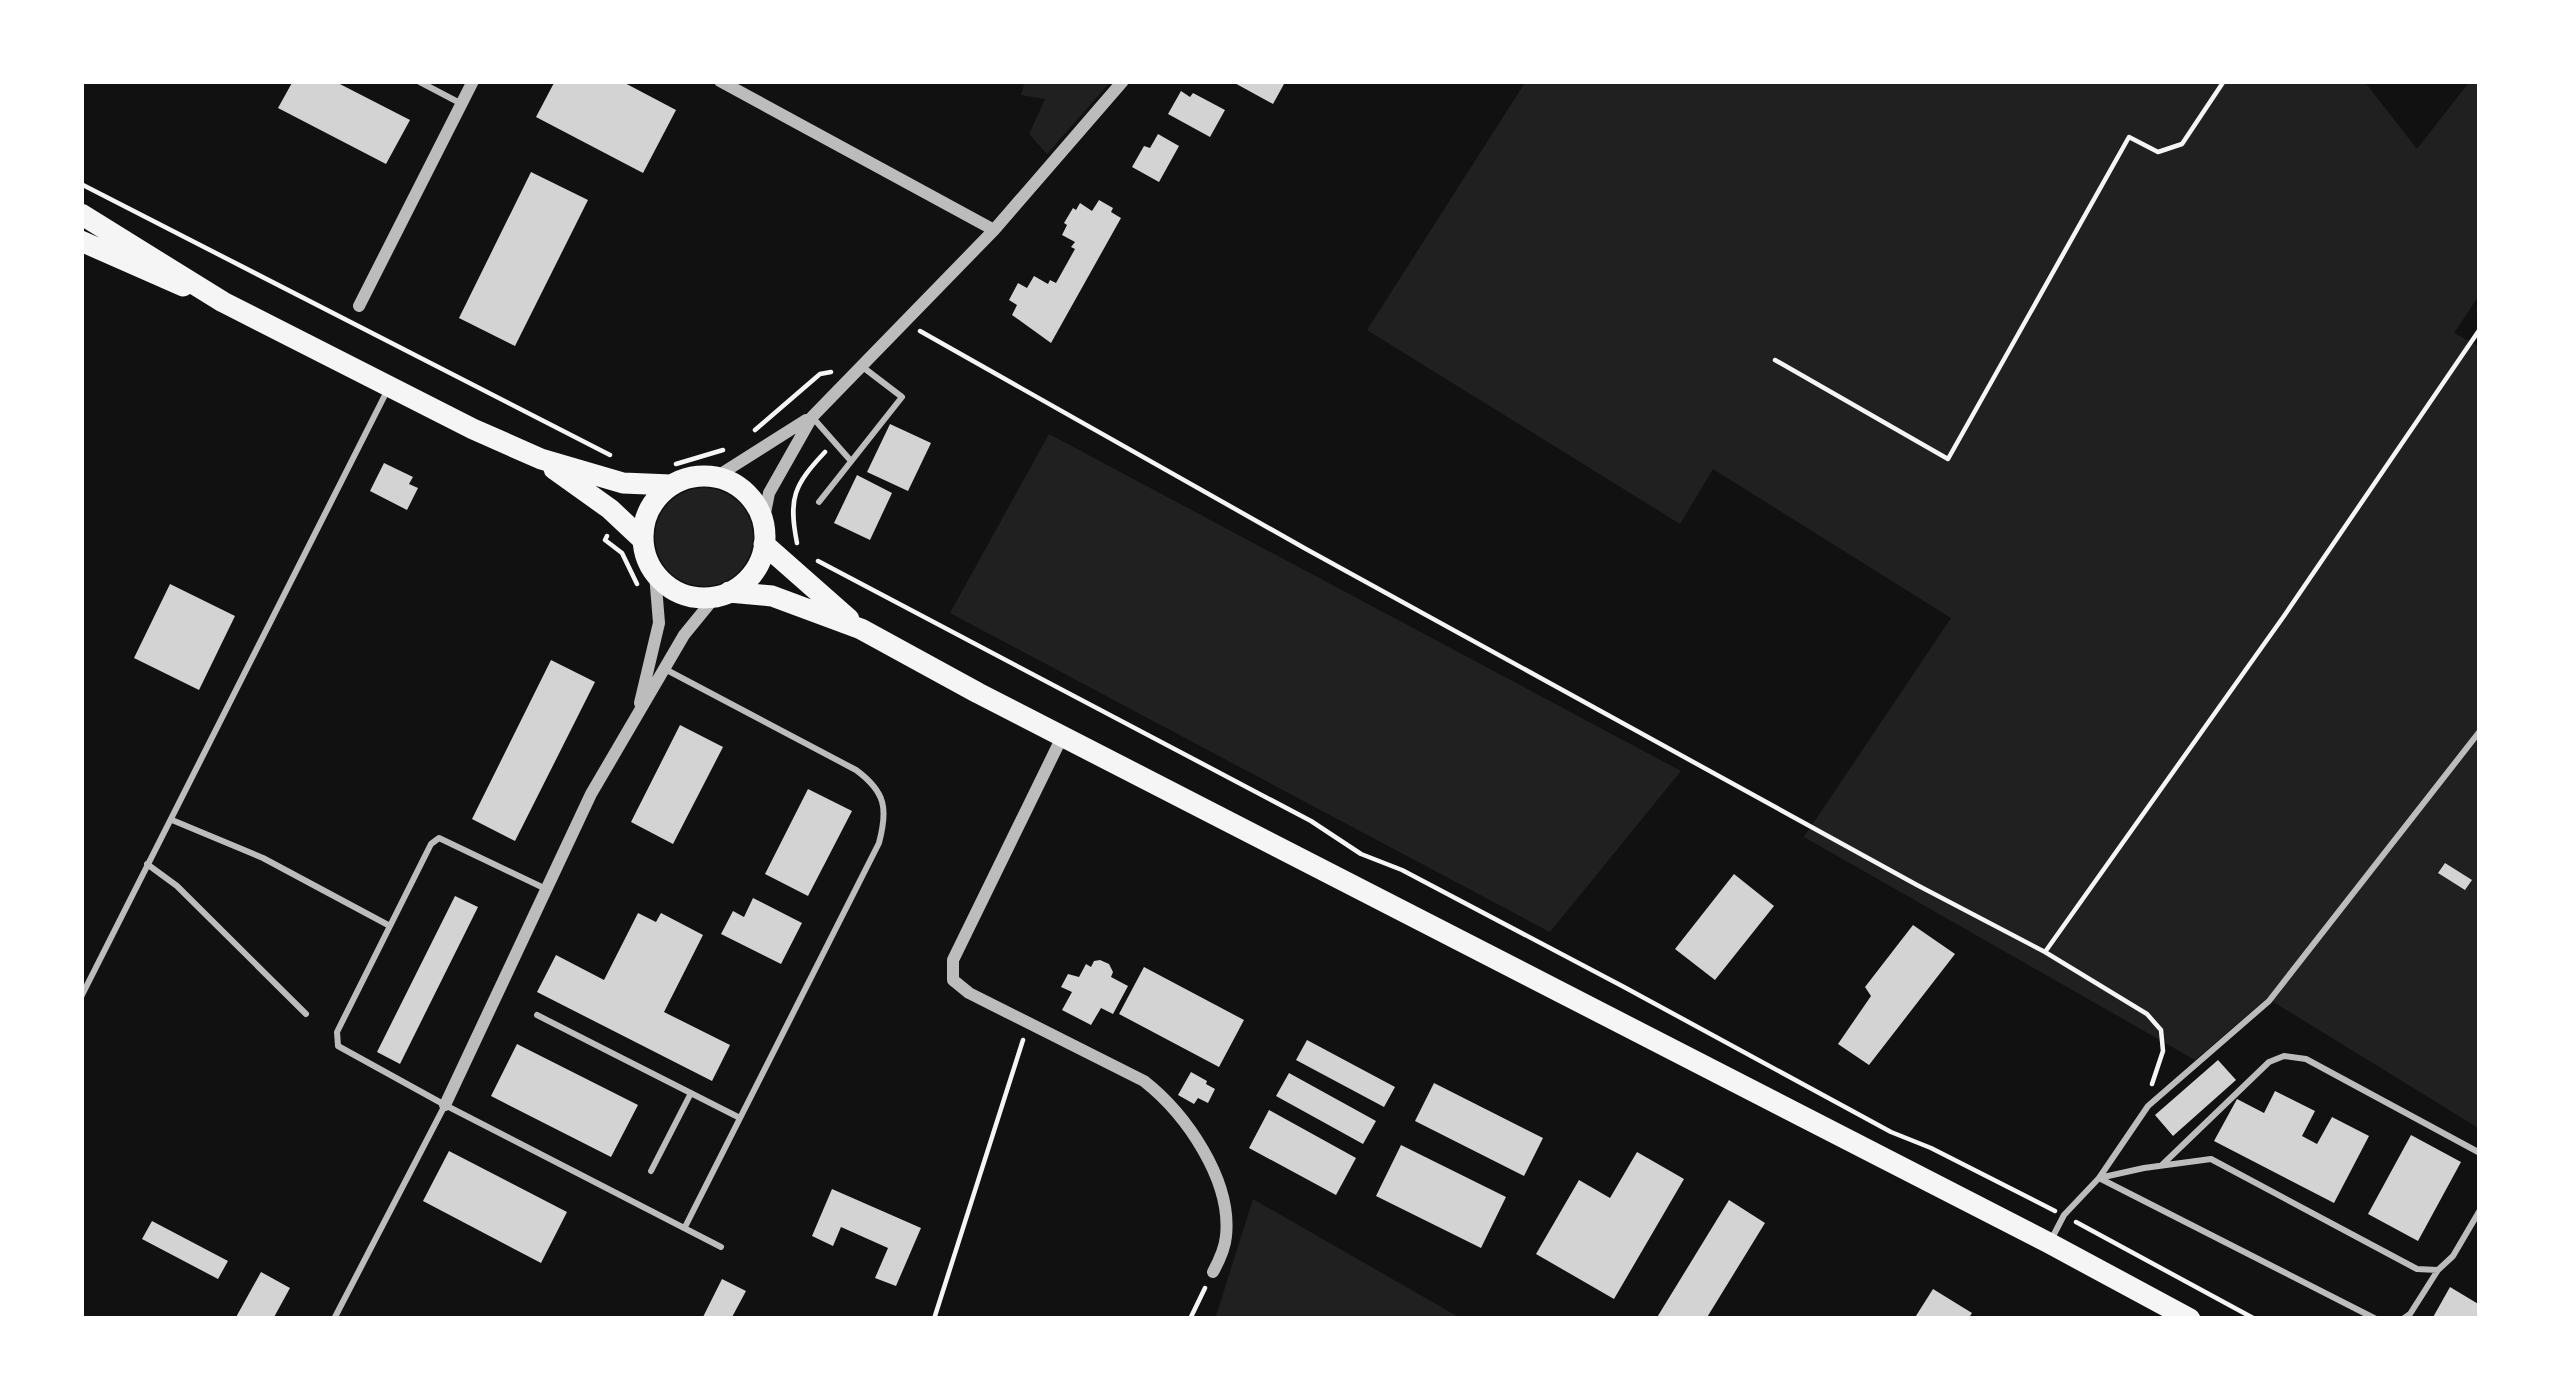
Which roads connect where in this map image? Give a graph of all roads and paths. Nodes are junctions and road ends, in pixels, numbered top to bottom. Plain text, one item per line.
1 (418, 81) edge
2 (473, 81) edge
3 (720, 81) edge
4 (1123, 81) edge
5 (2224, 81) edge
6 (462, 104) junction
7 (81, 184) edge
8 (81, 214) edge
9 (994, 230) junction
10 (81, 241) edge
11 (223, 302) junction
12 (359, 306) dead end
13 (904, 322) junction
14 (2480, 328) edge
15 (1775, 360) dead end
16 (860, 365) junction
17 (388, 388) junction
18 (812, 417) junction
19 (742, 441) junction
20 (755, 453) junction
21 (541, 460) junction
22 (851, 461) junction
23 (625, 462) dead end
24 (779, 472) junction
25 (671, 476) junction
26 (716, 477) junction
27 (819, 502) dead end
28 (764, 534) junction
29 (642, 539) junction
30 (799, 549) dead end
31 (813, 558) dead end
32 (655, 574) junction
33 (722, 595) junction
34 (860, 629) junction
35 (650, 662) junction
36 (665, 669) junction
37 (638, 713) junction
38 (2480, 731) edge
39 (1062, 737) junction
40 (172, 820) junction
41 (146, 864) junction
42 (546, 890) junction
43 (390, 926) junction
44 (2045, 952) junction
45 (81, 997) edge
46 (306, 1014) dead end
47 (537, 1015) dead end
48 (1028, 1024) junction
49 (691, 1093) junction
50 (445, 1105) junction
51 (2148, 1106) junction
52 (740, 1118) junction
53 (2480, 1153) edge
54 (2159, 1168) junction
55 (651, 1172) dead end
56 (2098, 1178) junction
57 (2480, 1210) edge
58 (2064, 1215) junction
59 (685, 1227) junction
60 (2050, 1243) junction
61 (721, 1247) dead end
62 (2438, 1270) junction
63 (1213, 1272) joint
64 (334, 1319) edge
65 (934, 1319) edge
66 (1190, 1319) edge
67 (2190, 1319) edge
68 (2255, 1319) edge
69 (2376, 1319) edge
70 (2403, 1319) edge

1 - 6 lane
2 - 6 street
3 - 9 street
4 - 9 street
5 - 15 path
6 - 12 street
7 - 23 path
8 - 11 main road
9 - 13 street
10 - 11 main road
11 - 17 main road
13 - 16 street
13 - 44 path
14 - 44 path
16 - 18 street
16 - 19 path
16 - 22 lane
17 - 21 main road
17 - 40 lane
18 - 20 street
18 - 22 lane
18 - 24 street
19 - 20 path
19 - 25 path
20 - 26 street
21 - 25 main road
21 - 29 main road
22 - 27 lane
24 - 28 street
24 - 30 path
25 - 26 main road
25 - 29 main road
26 - 28 main road
28 - 33 main road
28 - 34 main road
29 - 32 main road
31 - 58 path
32 - 33 main road
32 - 35 street
33 - 34 main road
33 - 36 street
34 - 39 main road
35 - 36 lane
35 - 37 street
36 - 37 street
36 - 52 lane
37 - 42 street
38 - 51 lane
39 - 48 street
39 - 60 main road
40 - 41 lane
40 - 43 lane
41 - 45 lane
41 - 46 lane
42 - 43 lane
42 - 50 street
43 - 50 lane
44 - 51 path
47 - 49 lane
48 - 63 street
48 - 65 path
49 - 52 lane
49 - 55 lane
50 - 59 lane
50 - 64 lane
51 - 56 lane
52 - 59 lane
53 - 54 lane
54 - 56 lane
54 - 62 lane
56 - 58 lane
56 - 69 lane
57 - 62 lane
58 - 60 lane
58 - 68 path
59 - 61 lane
60 - 67 main road
62 - 70 lane
63 - 66 path

